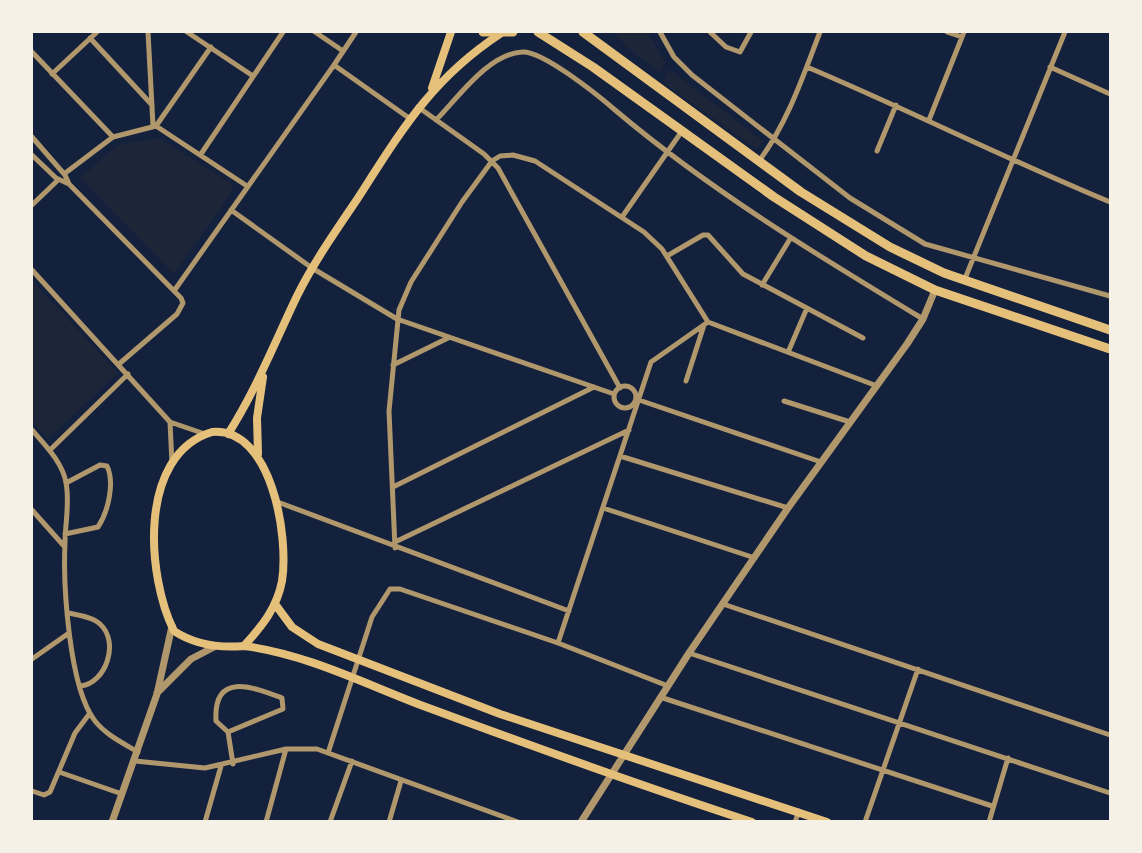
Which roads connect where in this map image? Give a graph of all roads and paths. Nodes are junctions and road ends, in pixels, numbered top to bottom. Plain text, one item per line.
1 (97, 32) edge
2 (148, 32) edge
3 (187, 32) edge
4 (283, 32) edge
5 (314, 32) edge
6 (356, 32) edge
7 (451, 32) edge
8 (484, 32) edge
9 (513, 32) edge
10 (538, 32) edge
11 (583, 32) edge
12 (660, 32) edge
13 (710, 32) edge
14 (751, 32) edge
15 (820, 32) edge
16 (947, 32) edge
17 (1065, 32) edge
18 (500, 34) junction
19 (963, 34) edge
20 (90, 38) junction
21 (211, 47) junction
22 (343, 51) junction
23 (32, 52) edge
24 (334, 65) junction
25 (807, 67) junction
26 (1050, 67) junction
27 (52, 74) junction
28 (253, 76) junction
29 (432, 88) junction
30 (1111, 94) edge
31 (896, 105) junction
32 (152, 106) junction
33 (418, 107) junction
34 (409, 118) junction
35 (436, 120) junction
36 (929, 120) junction
37 (154, 126) junction
38 (682, 131) junction
39 (32, 137) edge
40 (113, 137) junction
41 (775, 140) junction
42 (877, 151) dead end
43 (201, 154) junction
44 (667, 154) junction
45 (32, 155) edge
46 (492, 161) junction
47 (760, 161) junction
48 (1012, 161) junction
49 (64, 173) junction
50 (58, 180) junction
51 (69, 184) junction
52 (247, 186) junction
53 (1111, 202) edge
54 (32, 205) edge
55 (231, 210) junction
56 (622, 217) junction
57 (790, 239) junction
58 (667, 256) junction
59 (973, 258) junction
60 (312, 268) junction
61 (32, 270) edge
62 (964, 281) junction
63 (762, 285) junction
64 (935, 290) junction
65 (174, 291) junction
66 (1111, 296) edge
67 (807, 309) junction
68 (397, 319) junction
69 (923, 319) junction
70 (706, 324) junction
71 (1111, 330) edge
72 (448, 338) junction
73 (863, 338) dead end
74 (1111, 349) edge
75 (789, 350) junction
76 (119, 364) junction
77 (393, 365) junction
78 (264, 369) junction
79 (128, 374) junction
80 (686, 381) dead end
81 (877, 386) junction
82 (595, 387) junction
83 (620, 388) junction
84 (614, 394) junction
85 (637, 399) junction
86 (784, 401) dead end
87 (170, 422) junction
88 (850, 422) junction
89 (32, 430) edge
90 (629, 430) junction
91 (228, 433) junction
92 (205, 434) junction
93 (50, 450) junction
94 (258, 454) junction
95 (620, 456) junction
96 (821, 462) junction
97 (172, 465) junction
98 (66, 483) junction
99 (393, 487) junction
100 (275, 501) junction
101 (603, 508) junction
102 (788, 508) junction
103 (32, 510) edge
104 (65, 534) junction
105 (395, 545) junction
106 (64, 546) junction
107 (755, 558) junction
108 (275, 604) junction
109 (723, 604) junction
110 (569, 611) junction
111 (68, 612) junction
112 (172, 626) junction
113 (69, 634) junction
114 (558, 643) junction
115 (216, 646) junction
116 (244, 646) junction
117 (689, 653) junction
118 (32, 659) edge
119 (357, 660) junction
120 (918, 669) junction
121 (351, 680) junction
122 (81, 686) junction
123 (668, 686) junction
124 (157, 694) junction
125 (660, 697) junction
126 (90, 713) junction
127 (900, 723) junction
128 (228, 732) junction
129 (1111, 735) edge
130 (286, 749) junction
131 (138, 752) junction
132 (328, 753) junction
133 (622, 755) junction
134 (1007, 758) junction
135 (135, 761) junction
136 (352, 761) junction
137 (233, 764) junction
138 (221, 766) junction
139 (884, 771) junction
140 (59, 772) junction
141 (610, 776) junction
142 (401, 781) junction
143 (32, 791) edge
144 (1111, 793) edge
145 (122, 794) junction
146 (992, 806) junction
147 (799, 811) junction
148 (508, 820) edge
149 (112, 821) edge
150 (205, 821) edge
151 (266, 821) edge
152 (330, 821) edge
153 (389, 821) edge
154 (517, 821) edge
155 (581, 821) edge
156 (752, 821) edge
157 (795, 821) edge
158 (827, 821) edge
159 (865, 821) edge
160 (989, 821) edge

1 - 20 street
2 - 32 street
3 - 21 street
4 - 28 street
5 - 22 street
6 - 22 street
7 - 29 main road
8 - 18 highway
9 - 18 highway
10 - 38 highway
11 - 47 highway
12 - 41 street
13 - 14 street
15 - 25 street
16 - 19 street
17 - 26 street
18 - 29 main road
19 - 36 street
20 - 27 street
20 - 32 street
21 - 28 street
21 - 37 street
22 - 24 street
23 - 27 street
24 - 34 street
24 - 52 street
25 - 31 street
25 - 41 street
26 - 30 street
26 - 48 street
27 - 40 street
28 - 43 street
29 - 33 main road
31 - 36 street
31 - 42 street
32 - 37 street
33 - 34 main road
33 - 35 street
34 - 60 main road
35 - 44 street
35 - 46 street
36 - 48 street
37 - 40 street
37 - 43 street
38 - 44 street
38 - 64 highway
39 - 49 street
40 - 49 street
41 - 47 street
41 - 59 street
43 - 52 street
44 - 56 street
44 - 57 street
45 - 50 street
46 - 56 street
46 - 68 street
46 - 83 street
47 - 62 highway
48 - 53 street
48 - 59 street
49 - 51 street
50 - 51 street
50 - 54 street
51 - 65 street
52 - 55 street
55 - 60 street
55 - 65 street
56 - 58 street
57 - 63 street
57 - 69 street
58 - 63 street
58 - 70 street
59 - 62 street
59 - 66 street
60 - 68 street
60 - 78 main road
61 - 76 street
62 - 71 highway
63 - 67 street
64 - 69 street
64 - 74 highway
65 - 76 street
67 - 73 street
67 - 75 street
68 - 72 street
68 - 77 street
69 - 81 street
70 - 75 street
70 - 80 street
70 - 85 street
72 - 77 street
72 - 82 street
75 - 81 street
76 - 79 street
77 - 99 street
78 - 91 main road
78 - 94 main road
79 - 87 street
79 - 93 street
81 - 88 street
82 - 84 street
82 - 99 street
83 - 84 street
83 - 85 street
84 - 85 street
85 - 90 street
85 - 96 street
86 - 88 street
87 - 92 street
87 - 97 street
88 - 96 street
89 - 93 street
90 - 95 street
90 - 105 street
91 - 92 main road
91 - 94 main road
92 - 97 main road
93 - 98 street
94 - 100 main road
95 - 101 street
95 - 102 street
96 - 102 street
97 - 112 main road
98 - 104 street
98 - 104 street
99 - 105 street
100 - 105 street
100 - 108 main road
101 - 107 street
101 - 110 street
102 - 107 street
103 - 106 street
104 - 106 street
105 - 110 street
106 - 111 street
107 - 109 street
108 - 116 main road
108 - 119 main road
109 - 117 street
109 - 120 street
110 - 114 street
111 - 113 street
111 - 122 street
112 - 115 main road
112 - 124 street
113 - 118 street
113 - 122 street
114 - 119 street
114 - 123 street
115 - 116 main road
115 - 124 street
116 - 121 main road
117 - 123 street
117 - 127 street
119 - 121 street
119 - 133 main road
120 - 127 street
120 - 129 street
121 - 132 street
121 - 141 main road
122 - 126 street
123 - 125 street
124 - 131 street
125 - 133 street
125 - 139 street
126 - 131 street
126 - 140 street
127 - 134 street
127 - 139 street
128 - 128 street
128 - 137 street
130 - 132 street
130 - 137 street
130 - 151 street
131 - 135 street
132 - 136 street
133 - 141 street
133 - 147 main road
134 - 144 street
134 - 146 street
135 - 138 street
135 - 145 street
136 - 142 street
136 - 152 street
137 - 138 street
138 - 150 street
139 - 146 street
139 - 159 street
140 - 143 street
140 - 145 street
141 - 155 street
141 - 156 main road
142 - 148 street
142 - 153 street
145 - 149 street
146 - 160 street
147 - 157 street
147 - 158 main road
148 - 154 street

